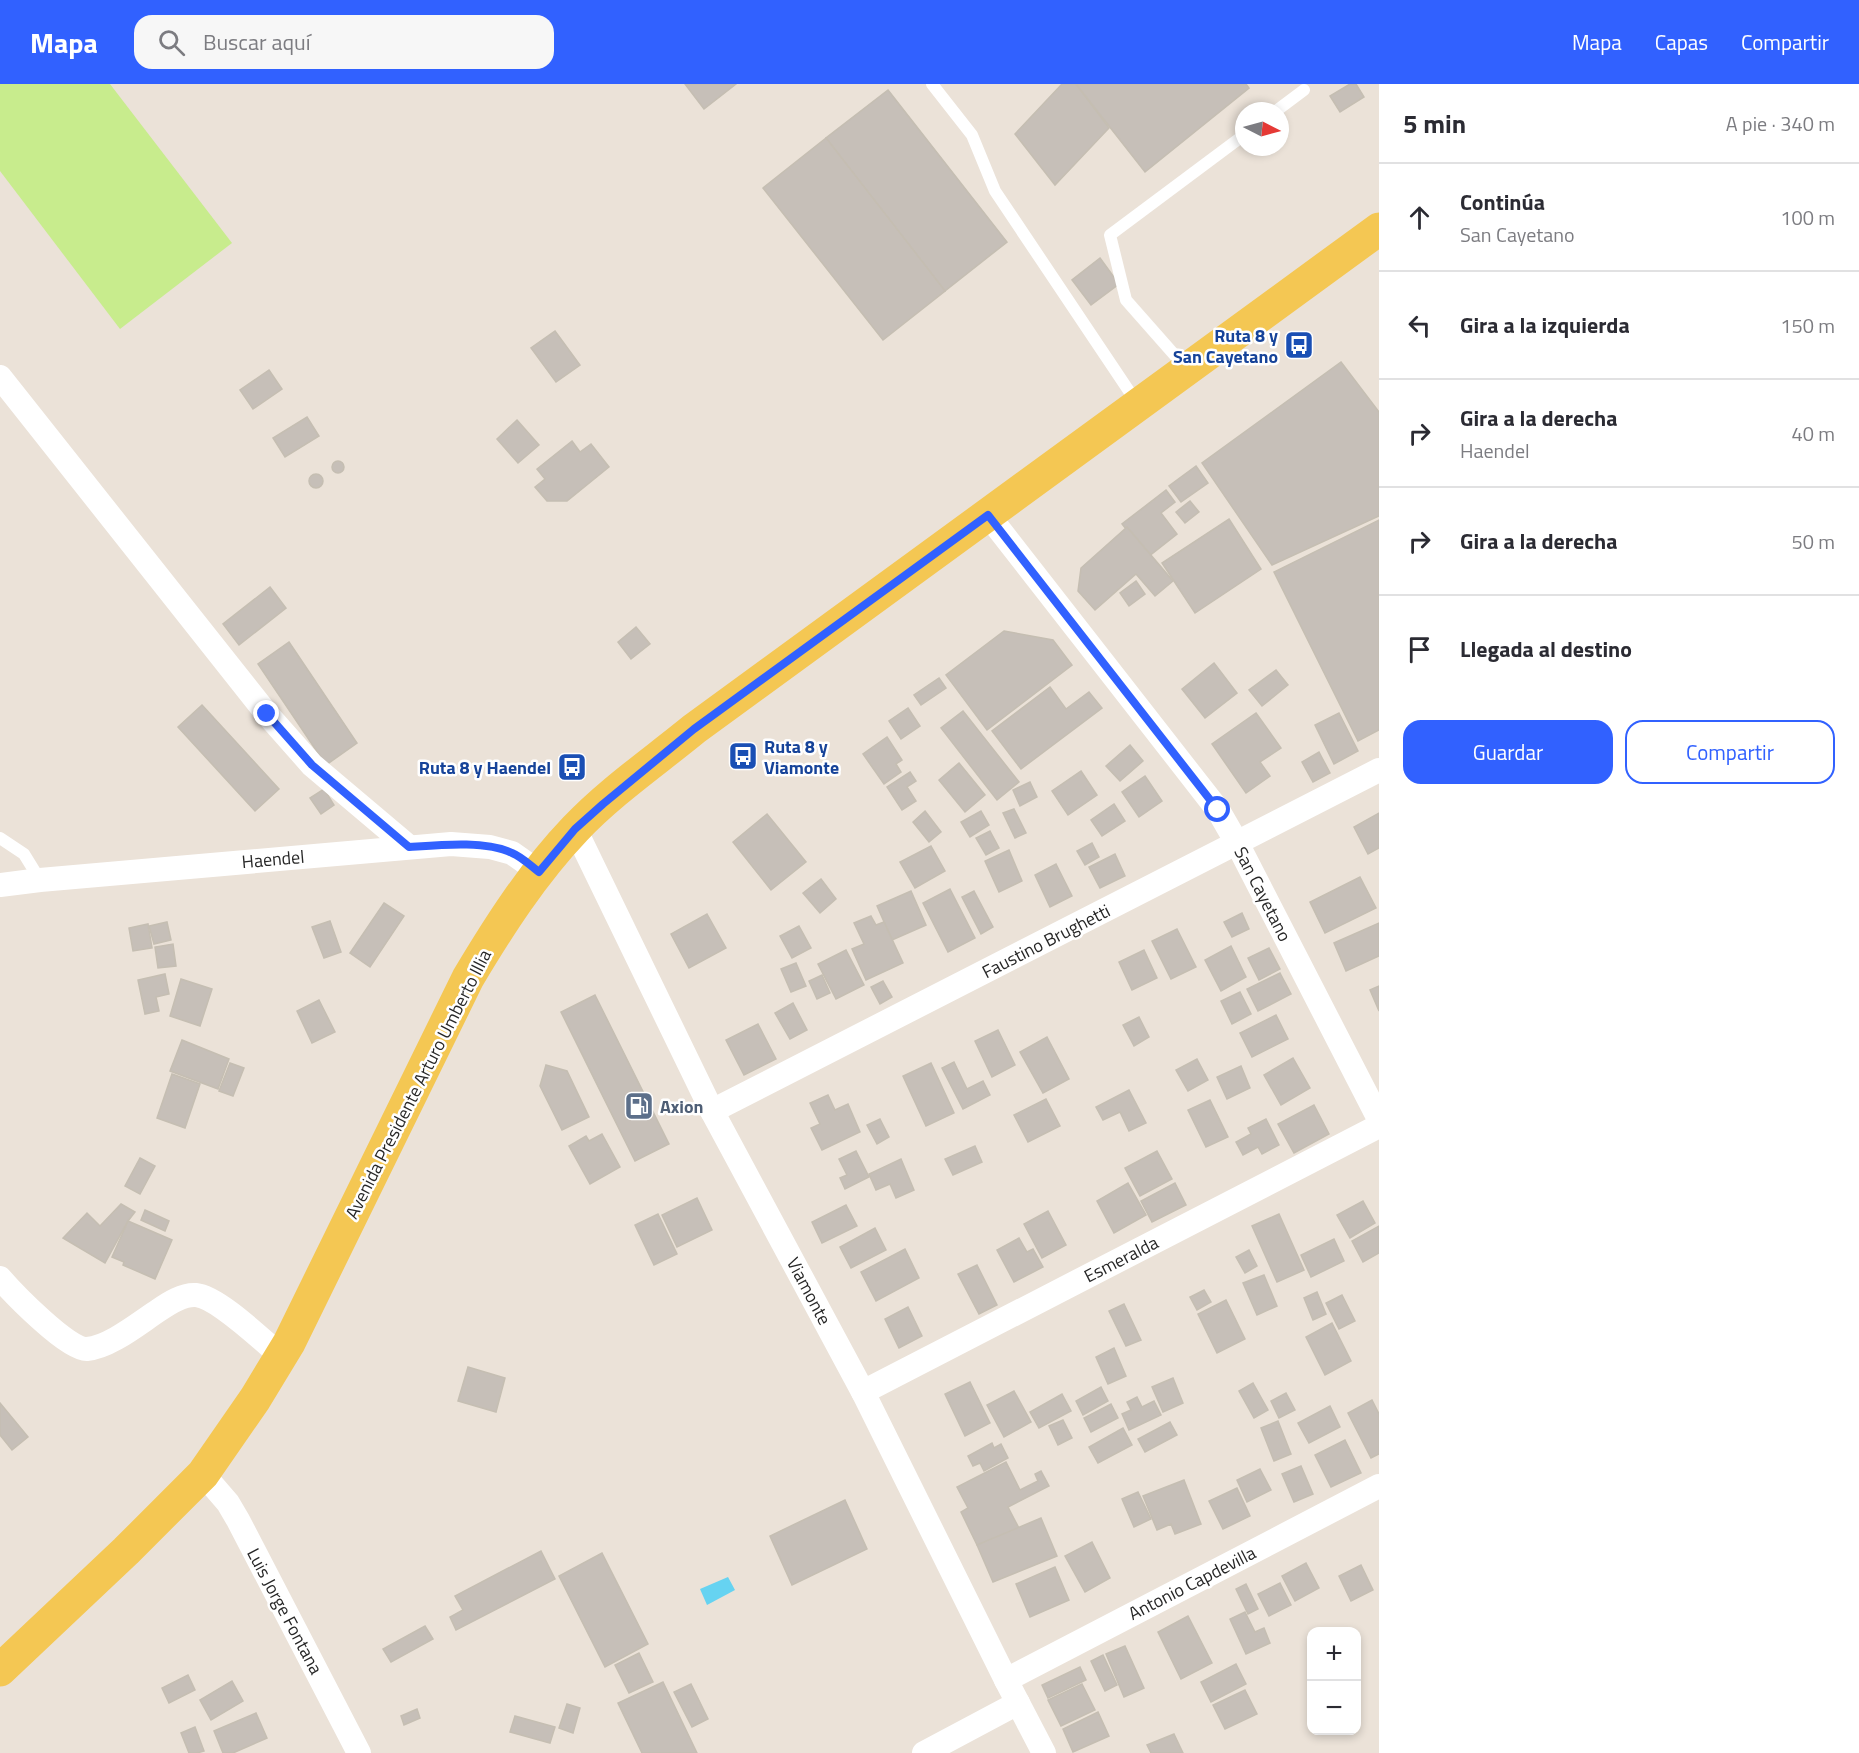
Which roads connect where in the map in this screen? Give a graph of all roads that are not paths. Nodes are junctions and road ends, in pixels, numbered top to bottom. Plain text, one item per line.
1 (932, 84) edge
2 (1304, 90) dead end
3 (1288, 102) edge
4 (1235, 142) edge
5 (1379, 229) edge
6 (1186, 369) junction
7 (0, 377) edge
8 (1137, 404) junction
9 (988, 515) junction
10 (1379, 770) edge
11 (575, 829) junction
12 (0, 838) edge
13 (1237, 843) junction
14 (409, 847) junction
15 (539, 872) junction
16 (40, 880) junction
17 (0, 885) edge
18 (712, 1111) junction
19 (1379, 1119) edge
20 (1379, 1126) edge
21 (0, 1278) edge
22 (281, 1356) junction
23 (863, 1392) junction
24 (203, 1474) junction
25 (1379, 1486) edge
26 (0, 1670) edge
27 (1006, 1680) junction
28 (1018, 1703) junction
29 (359, 1753) edge
30 (924, 1753) edge
31 (1044, 1753) edge

1 - 8 lane
2 - 3 lane
4 - 6 lane
5 - 6 main road, Avenida Presidente Arturo Umberto Illia
6 - 8 main road, Avenida Presidente Arturo Umberto Illia
7 - 14 street
8 - 9 main road, Avenida Presidente Arturo Umberto Illia
9 - 11 main road, Avenida Presidente Arturo Umberto Illia
9 - 13 street, San Cayetano
10 - 13 street, Faustino Brughetti
11 - 15 main road, Avenida Presidente Arturo Umberto Illia
11 - 18 street, Viamonte
12 - 16 lane
13 - 18 street, Faustino Brughetti
13 - 19 street, San Cayetano
14 - 15 street, Haendel
14 - 16 street, Haendel
15 - 22 main road, Avenida Presidente Arturo Umberto Illia
16 - 17 street, Haendel
18 - 23 street, Viamonte
20 - 23 street, Esmeralda
21 - 22 street
22 - 24 main road, Avenida Presidente Arturo Umberto Illia
23 - 27 street, Viamonte
24 - 26 main road, Avenida Presidente Arturo Umberto Illia
24 - 29 street, Luis Jorge Fontana
25 - 27 street, Antonio Capdevilla
27 - 28 street, Viamonte
28 - 30 street
28 - 31 street, Viamonte

